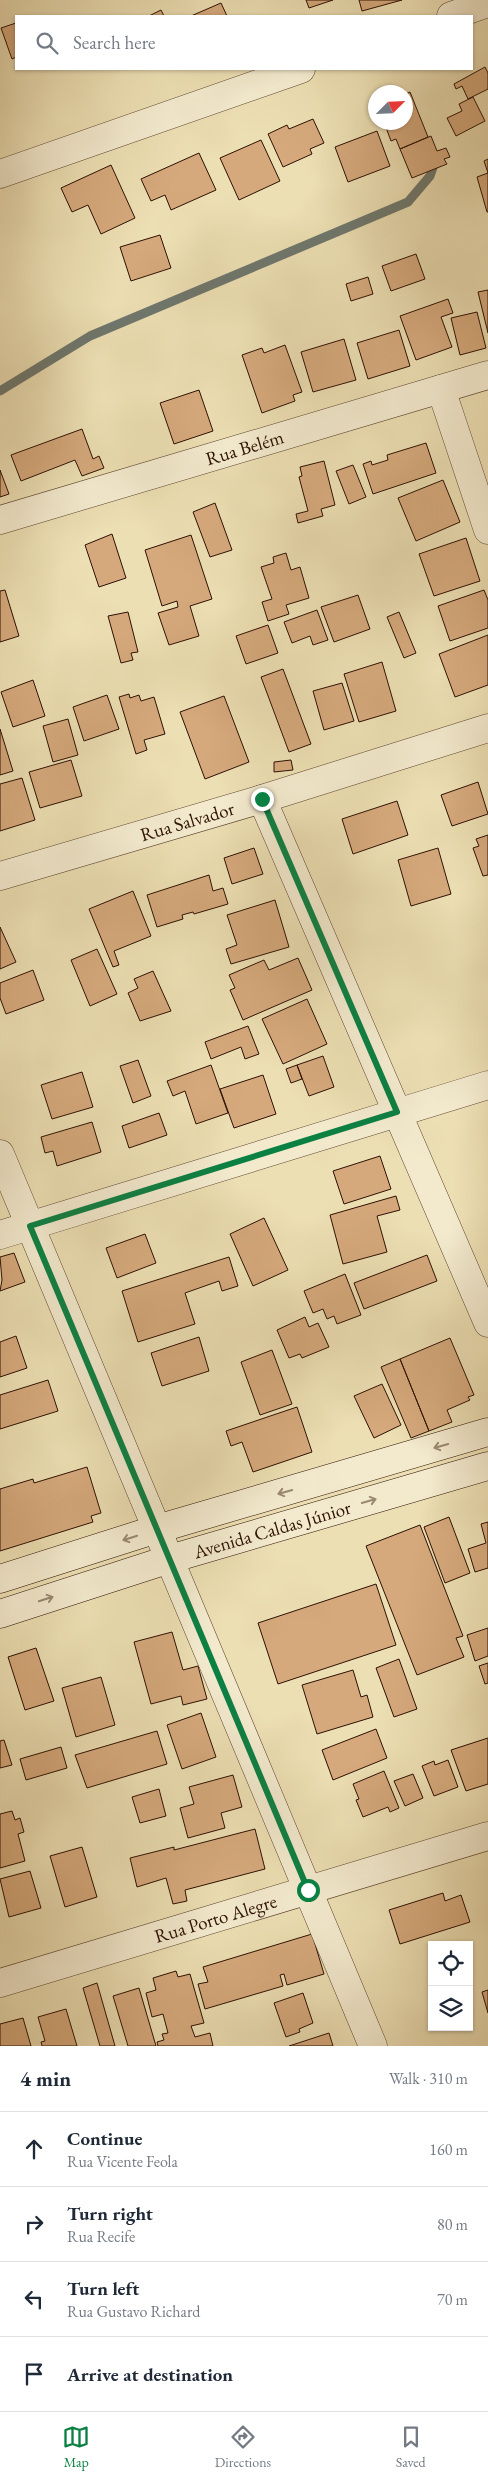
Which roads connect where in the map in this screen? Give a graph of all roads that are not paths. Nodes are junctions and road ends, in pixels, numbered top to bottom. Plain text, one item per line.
1 (488, 3) edge
2 (453, 15) edge
3 (297, 70) edge
4 (0, 174) edge
5 (488, 376) edge
6 (441, 389) junction
7 (0, 520) edge
8 (488, 530) edge
9 (488, 728) edge
10 (262, 799) junction
11 (0, 876) edge
12 (488, 1085) edge
13 (397, 1112) junction
14 (0, 1154) edge
15 (30, 1226) junction
16 (0, 1235) edge
17 (488, 1323) edge
18 (488, 1432) edge
19 (488, 1466) edge
20 (157, 1529) junction
21 (170, 1559) junction
22 (0, 1579) edge
23 (0, 1614) edge
24 (488, 1836) edge
25 (308, 1890) junction
26 (0, 1983) edge
27 (373, 2046) edge

1 - 2 street
3 - 4 street
5 - 6 street, Rua Belém
6 - 7 street, Rua Belém
6 - 8 street
9 - 10 street, Rua Salvador
10 - 11 street, Rua Salvador
10 - 13 street
12 - 13 street
13 - 15 street
13 - 17 street
14 - 15 street
15 - 16 street
15 - 20 street
18 -> 20 street, Avenida Caldas Júnior
21 -> 19 street, Avenida Caldas Júnior
20 - 21 street
20 -> 22 street, Avenida Caldas Júnior
23 -> 21 street, Avenida Caldas Júnior
21 - 25 street
24 - 25 street, Rua Porto Alegre
25 - 26 street, Rua Porto Alegre
25 - 27 street

